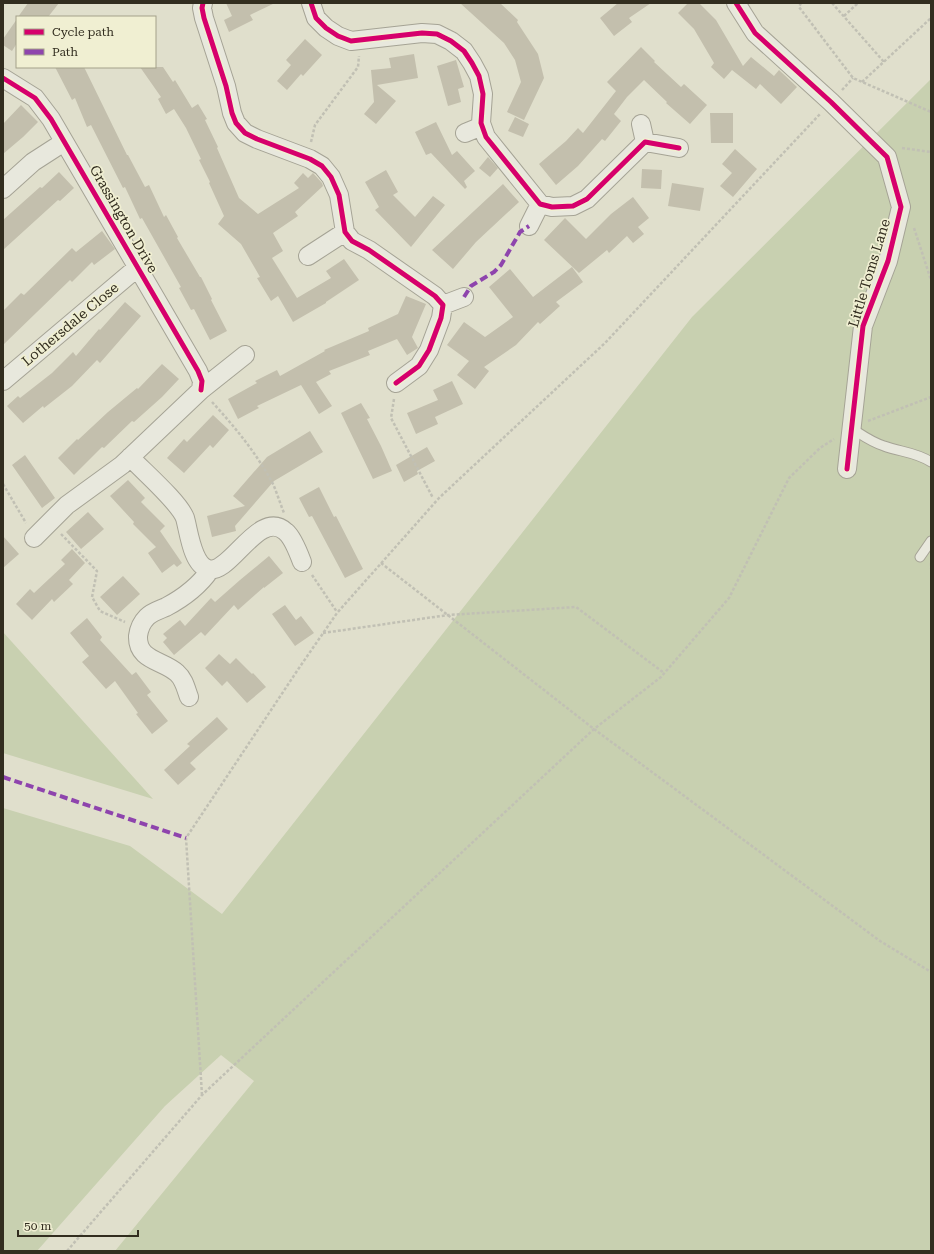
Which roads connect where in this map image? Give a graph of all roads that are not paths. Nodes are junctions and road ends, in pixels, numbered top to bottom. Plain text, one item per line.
1 (203, 3) edge
2 (311, 3) edge
3 (736, 3) edge
4 (3, 78) edge
5 (641, 124) dead end
6 (482, 126) junction
7 (465, 133) dead end
8 (64, 142) junction
9 (645, 142) junction
10 (679, 148) dead end
11 (3, 189) edge
12 (540, 204) junction
13 (529, 226) dead end
14 (345, 232) junction
15 (308, 256) dead end
16 (138, 267) junction
17 (464, 297) dead end
18 (443, 305) junction
19 (245, 355) dead end
20 (3, 381) edge
21 (396, 383) road end
22 (201, 390) junction
23 (851, 428) junction
24 (130, 458) junction
25 (931, 462) edge
26 (846, 469) dead end
27 (34, 538) road end
28 (931, 541) edge
29 (920, 557) dead end
30 (302, 562) road end
31 (210, 570) junction
32 (189, 698) dead end

1 - 14 street
2 - 6 street
3 - 23 street, Little Toms Lane
4 - 8 street, Grassington Drive
5 - 9 street
6 - 7 street
6 - 12 street
8 - 11 street
8 - 16 street, Grassington Drive
9 - 10 street
9 - 12 street
12 - 13 street
14 - 15 street
14 - 18 street
16 - 20 street, Lothersdale Close
16 - 22 street, Grassington Drive
17 - 18 street
18 - 21 street
19 - 22 street
22 - 24 street
23 - 25 lane
23 - 26 street, Little Toms Lane
24 - 27 street
24 - 31 street
28 - 29 lane
30 - 31 street
31 - 32 street

